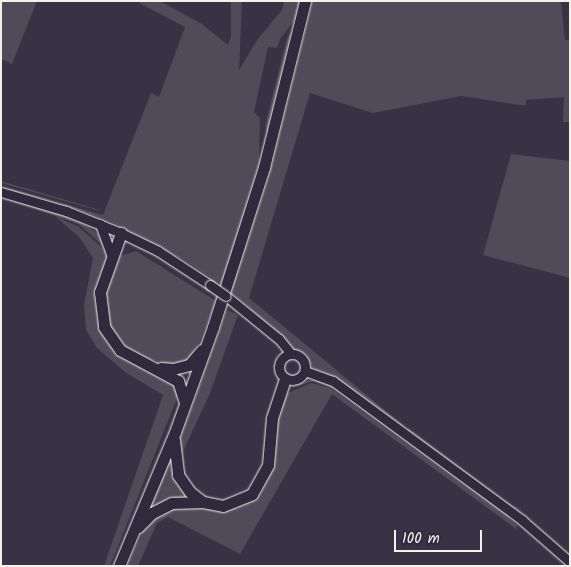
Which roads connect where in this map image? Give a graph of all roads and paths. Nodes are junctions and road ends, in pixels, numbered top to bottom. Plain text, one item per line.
1 (305, 1) edge
2 (1, 192) edge
3 (100, 224) junction
4 (124, 234) junction
5 (111, 254) junction
6 (107, 270) junction
7 (207, 343) junction
8 (287, 356) junction
9 (157, 367) junction
10 (305, 370) junction
11 (285, 379) junction
12 (185, 404) junction
13 (175, 432) junction
14 (203, 502) junction
15 (134, 532) junction
16 (570, 562) edge
17 (119, 566) edge

1 - 7 highway
2 - 3 main road
3 - 4 main road
3 - 5 main road
4 - 5 highway
4 - 6 highway
4 - 8 main road, bridge
5 - 6 highway
6 - 9 highway
7 - 9 highway
7 - 12 highway
8 - 10 main road
8 - 11 main road
9 - 12 highway
10 - 11 main road
10 - 16 main road
11 - 14 highway
12 - 13 highway
13 - 14 highway
13 - 15 highway
14 - 15 highway
15 - 17 highway

